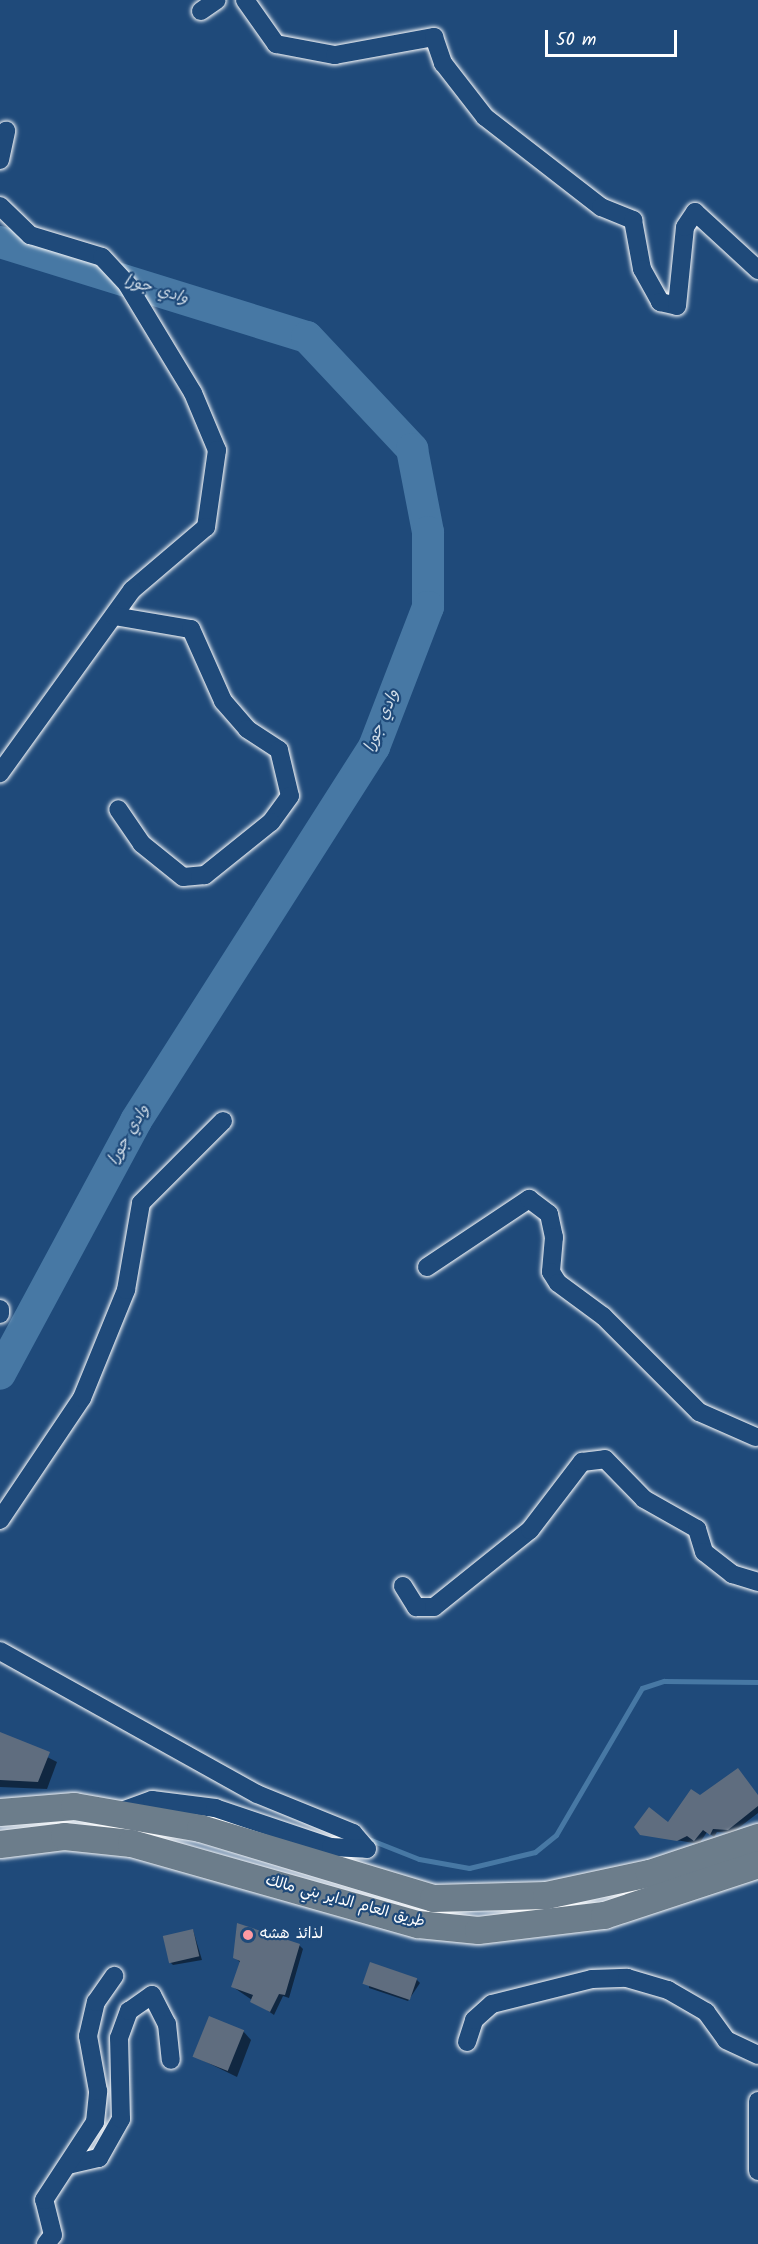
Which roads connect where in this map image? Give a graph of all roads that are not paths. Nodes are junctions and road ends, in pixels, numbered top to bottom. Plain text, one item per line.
1 (217, 0) edge
2 (246, 0) edge
3 (201, 11) dead end
4 (6, 131) dead end
5 (0, 160) edge
6 (0, 206) edge
7 (758, 270) edge
8 (114, 616) junction
9 (0, 773) edge
10 (118, 809) dead end
11 (223, 1121) dead end
12 (426, 1267) dead end
13 (0, 1309) edge
14 (0, 1314) edge
15 (757, 1438) edge
16 (0, 1520) edge
17 (758, 1582) edge
18 (404, 1586) dead end
19 (0, 1652) edge
20 (0, 1812) edge
21 (118, 1813) junction
22 (758, 1837) edge
23 (0, 1844) edge
24 (758, 1864) edge
25 (114, 1976) dead end
26 (467, 2042) dead end
27 (758, 2055) edge
28 (171, 2060) dead end
29 (758, 2101) edge
30 (68, 2165) junction
31 (758, 2171) edge
32 (46, 2244) edge

1 - 3 street
2 - 7 street
4 - 5 street
6 - 8 street
8 - 9 street
8 - 10 street
11 - 16 street
12 - 15 street
13 - 14 street
17 - 18 street
19 - 21 street
20 - 21 highway, طريق العام الداير بني مالك
21 - 22 highway, طريق العام الداير بني مالك
23 - 24 highway, طريق العام الداير بني مالك
25 - 30 street
26 - 27 street
28 - 30 street
29 - 31 street
30 - 32 street

